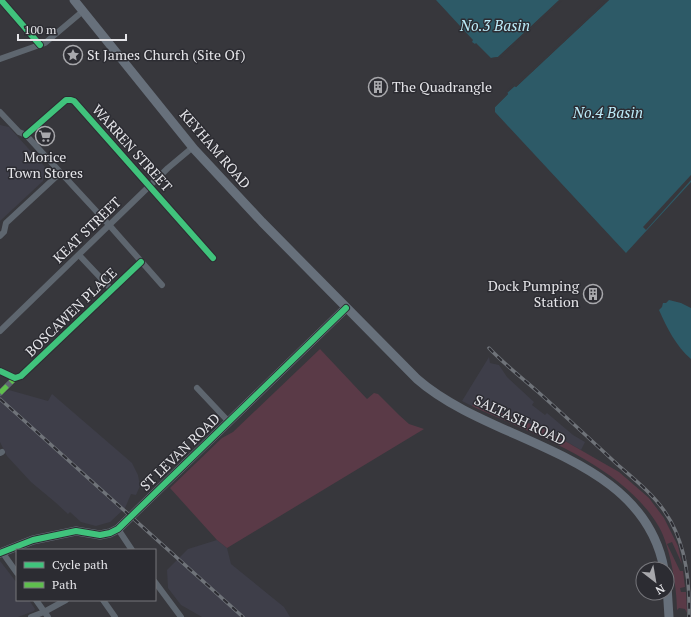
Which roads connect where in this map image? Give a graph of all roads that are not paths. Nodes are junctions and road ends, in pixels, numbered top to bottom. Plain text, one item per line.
1 (1, 0) edge
2 (74, 0) edge
3 (83, 11) junction
4 (40, 45) junction
5 (0, 59) edge
6 (0, 112) edge
7 (26, 135) junction
8 (193, 147) junction
9 (60, 173) junction
10 (150, 186) junction
11 (110, 226) junction
12 (0, 236) edge
13 (79, 255) junction
14 (213, 258) dead end
15 (141, 262) junction
16 (162, 285) dead end
17 (112, 290) junction
18 (346, 308) junction
19 (0, 331) edge
20 (0, 371) edge
21 (15, 378) junction
22 (197, 388) dead end
23 (0, 393) edge
24 (229, 422) junction
25 (118, 529) junction
26 (131, 549) edge
27 (1, 552) edge
28 (662, 561) edge
29 (16, 572) edge
30 (156, 583) edge
31 (37, 601) edge
32 (65, 601) edge
33 (104, 601) edge
34 (668, 601) edge
35 (46, 614) edge
36 (31, 617) edge
37 (115, 617) edge
38 (181, 617) edge
39 (669, 617) edge

1 - 4 street
2 - 3 main road, KEYHAM ROAD
3 - 4 street
3 - 8 main road, KEYHAM ROAD
4 - 5 street
6 - 7 street
7 - 9 street
7 - 10 street, WARREN STREET
8 - 10 street, KEAT STREET
8 - 18 main road, KEYHAM ROAD
9 - 11 street
9 - 12 street
10 - 11 street, KEAT STREET
10 - 14 street, WARREN STREET
11 - 13 street, KEAT STREET
11 - 15 street
13 - 17 street
13 - 19 street, KEAT STREET
15 - 16 street
15 - 17 street, BOSCAWEN PLACE
17 - 21 street, BOSCAWEN PLACE
18 - 24 main road, ST LEVAN ROAD
18 - 28 main road, SALTASH ROAD
20 - 21 street
21 - 23 street, BOSCAWEN PLACE
22 - 24 street
24 - 25 main road, ST LEVAN ROAD
25 - 26 street
25 - 27 main road, ST LEVAN ROAD
27 - 29 street
30 - 38 street
31 - 35 street
32 - 35 street
33 - 37 street
34 - 39 main road
35 - 36 street

